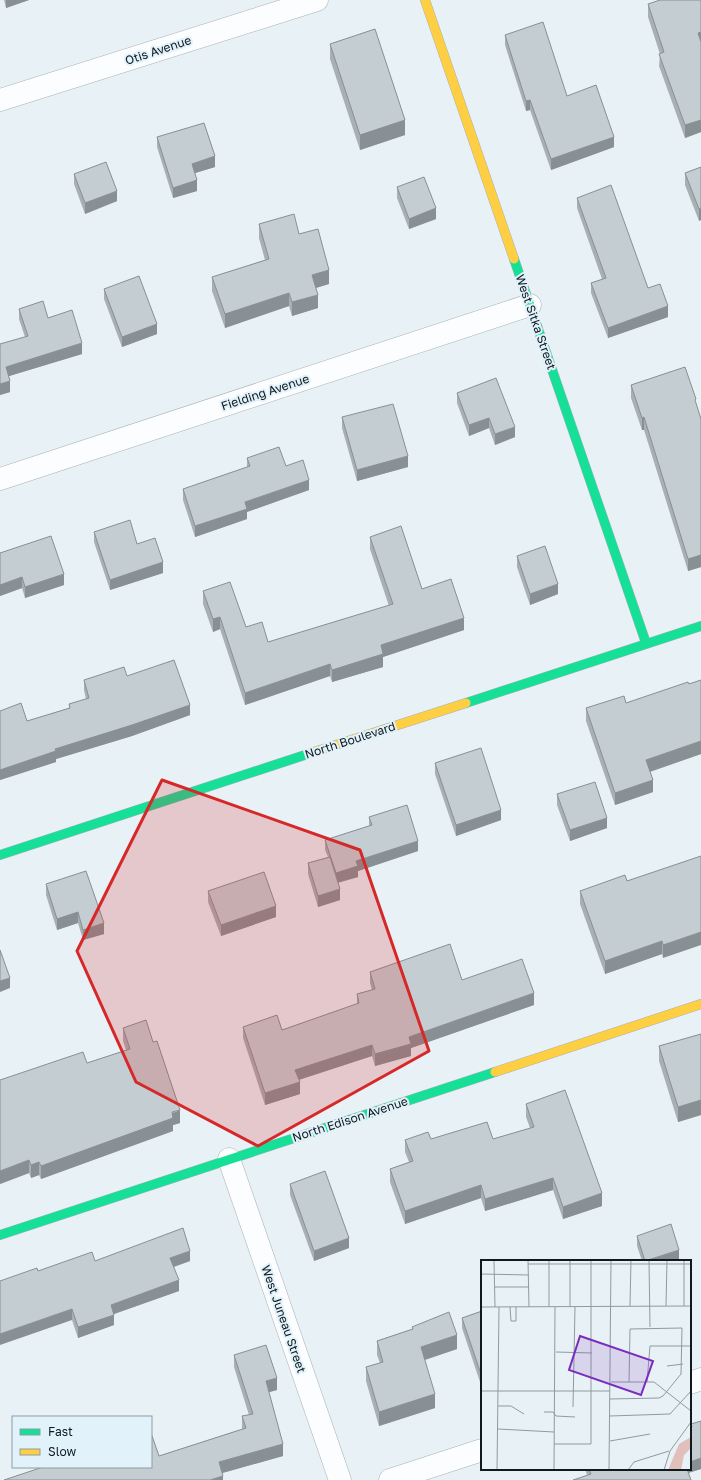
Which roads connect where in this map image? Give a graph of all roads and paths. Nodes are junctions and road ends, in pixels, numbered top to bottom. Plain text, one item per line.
1 (317, 0) edge
2 (425, 0) edge
3 (0, 100) edge
4 (530, 305) junction
5 (0, 480) edge
6 (701, 626) edge
7 (646, 644) junction
8 (0, 855) edge
9 (701, 1004) edge
10 (229, 1159) junction
11 (0, 1235) edge
12 (701, 1379) edge
13 (691, 1383) edge
14 (481, 1450) edge
15 (340, 1480) edge
16 (390, 1480) edge

1 - 3 street, Otis Avenue
2 - 4 street, West Sitka Street
4 - 5 street, Fielding Avenue
4 - 7 street, West Sitka Street
6 - 7 street, North Boulevard
7 - 8 street, North Boulevard
9 - 10 street, North Edison Avenue
10 - 11 street, North Edison Avenue
10 - 15 street, West Juneau Street
12 - 13 street
14 - 16 street

